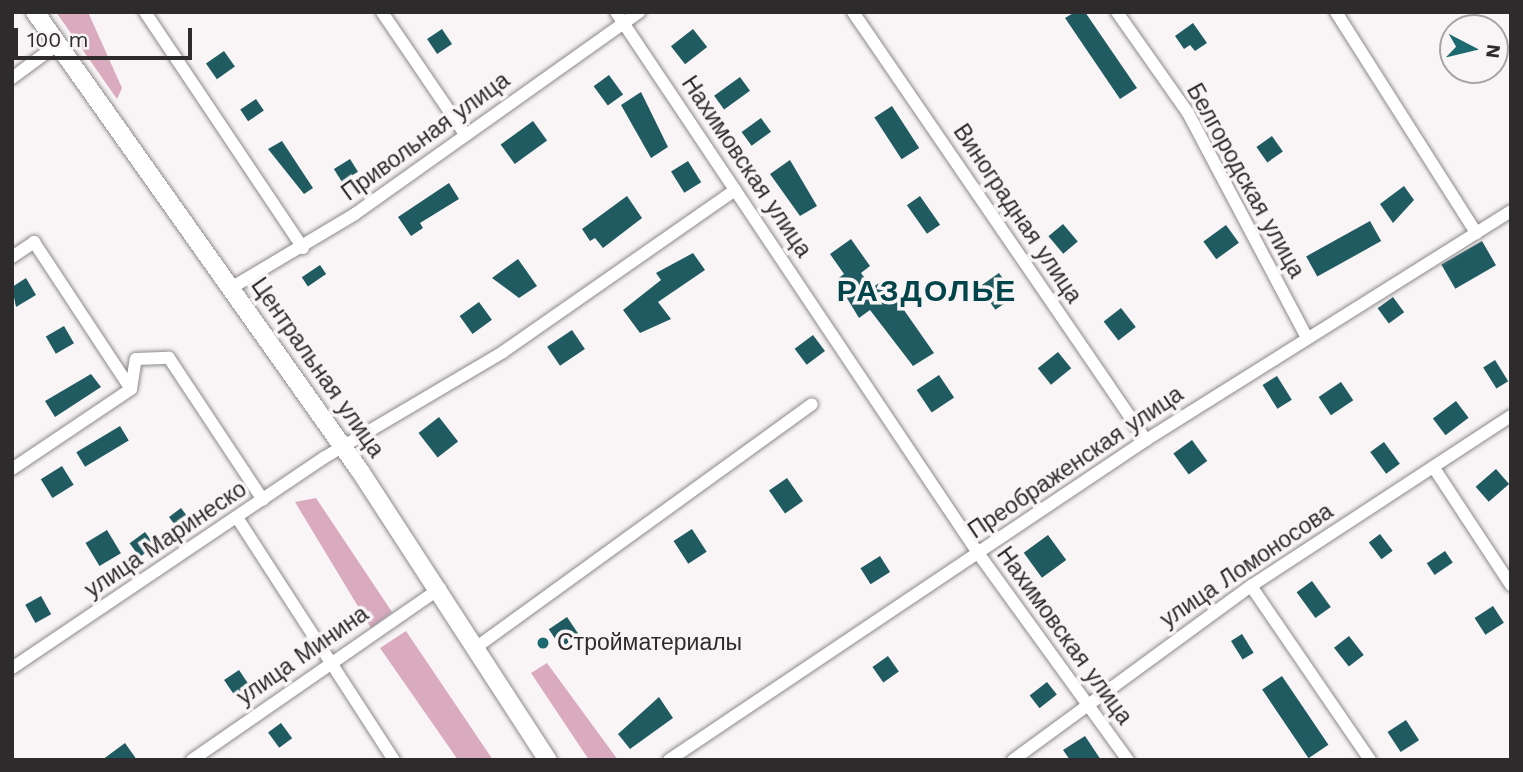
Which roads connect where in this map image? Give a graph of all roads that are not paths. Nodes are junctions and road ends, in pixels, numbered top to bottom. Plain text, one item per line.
1 (35, 12) edge
2 (145, 12) edge
3 (382, 12) edge
4 (639, 12) edge
5 (853, 12) edge
6 (1117, 12) edge
7 (1336, 12) edge
8 (620, 18) edge
9 (58, 44) junction
10 (12, 78) edge
11 (465, 134) junction
12 (735, 190) junction
13 (1511, 211) edge
14 (1476, 233) junction
15 (303, 248) junction
16 (12, 257) edge
17 (231, 288) junction
18 (1307, 338) junction
19 (131, 389) junction
20 (812, 404) dead end
21 (1511, 416) edge
22 (1146, 440) junction
23 (342, 448) junction
24 (1434, 468) junction
25 (12, 469) edge
26 (263, 500) junction
27 (238, 519) junction
28 (978, 553) junction
29 (1511, 585) edge
30 (1251, 586) junction
31 (440, 589) junction
32 (478, 646) junction
33 (334, 664) junction
34 (12, 668) edge
35 (1087, 703) junction
36 (192, 760) edge
37 (394, 760) edge
38 (548, 760) edge
39 (669, 760) edge
40 (1013, 760) edge
41 (1128, 760) edge
42 (1370, 760) edge

1 - 9 main road, Центральная улица
2 - 15 street
3 - 11 street
4 - 8 street, Привольная улица
5 - 22 street, Виноградная улица
6 - 18 street, Белгородская улица
7 - 14 street
8 - 11 street, Привольная улица
8 - 12 street, Нахимовская улица
9 - 10 street
9 - 17 main road, Центральная улица
11 - 15 street, Привольная улица
12 - 23 street
12 - 28 street, Нахимовская улица
13 - 14 street, Преображенская улица
14 - 18 street, Преображенская улица
15 - 17 street, Привольная улица
16 - 19 street
17 - 23 main road, Центральная улица
18 - 22 street, Преображенская улица
19 - 25 street
19 - 26 street
20 - 32 street
21 - 24 street, улица Ломоносова
22 - 28 street, Преображенская улица
23 - 26 street, улица Маринеско
23 - 31 main road, Центральная улица
24 - 29 street
24 - 30 street, улица Ломоносова
26 - 27 street, улица Маринеско
27 - 33 street
27 - 34 street, улица Маринеско
28 - 35 street, Нахимовская улица
28 - 39 street, Преображенская улица
30 - 35 street, улица Ломоносова
30 - 42 street
31 - 32 main road, Центральная улица
31 - 33 street, улица Минина
32 - 38 main road, Центральная улица
33 - 36 street, улица Минина
33 - 37 street
35 - 40 street, улица Ломоносова
35 - 41 street, Нахимовская улица

